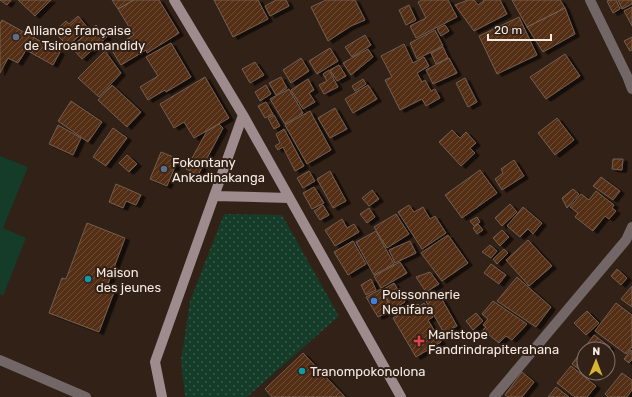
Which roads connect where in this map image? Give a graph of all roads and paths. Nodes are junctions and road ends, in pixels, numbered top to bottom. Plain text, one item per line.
1 (174, 0) edge
2 (590, 0) edge
3 (632, 90) edge
4 (243, 115) junction
5 (214, 196) junction
6 (289, 198) junction
7 (632, 227) edge
8 (0, 360) edge
9 (86, 397) edge
10 (162, 397) edge
11 (402, 397) edge
12 (494, 397) edge

1 - 4 main road
2 - 3 street
4 - 5 main road
4 - 6 main road
5 - 6 main road
5 - 10 main road
6 - 11 main road
7 - 12 street
8 - 9 street

